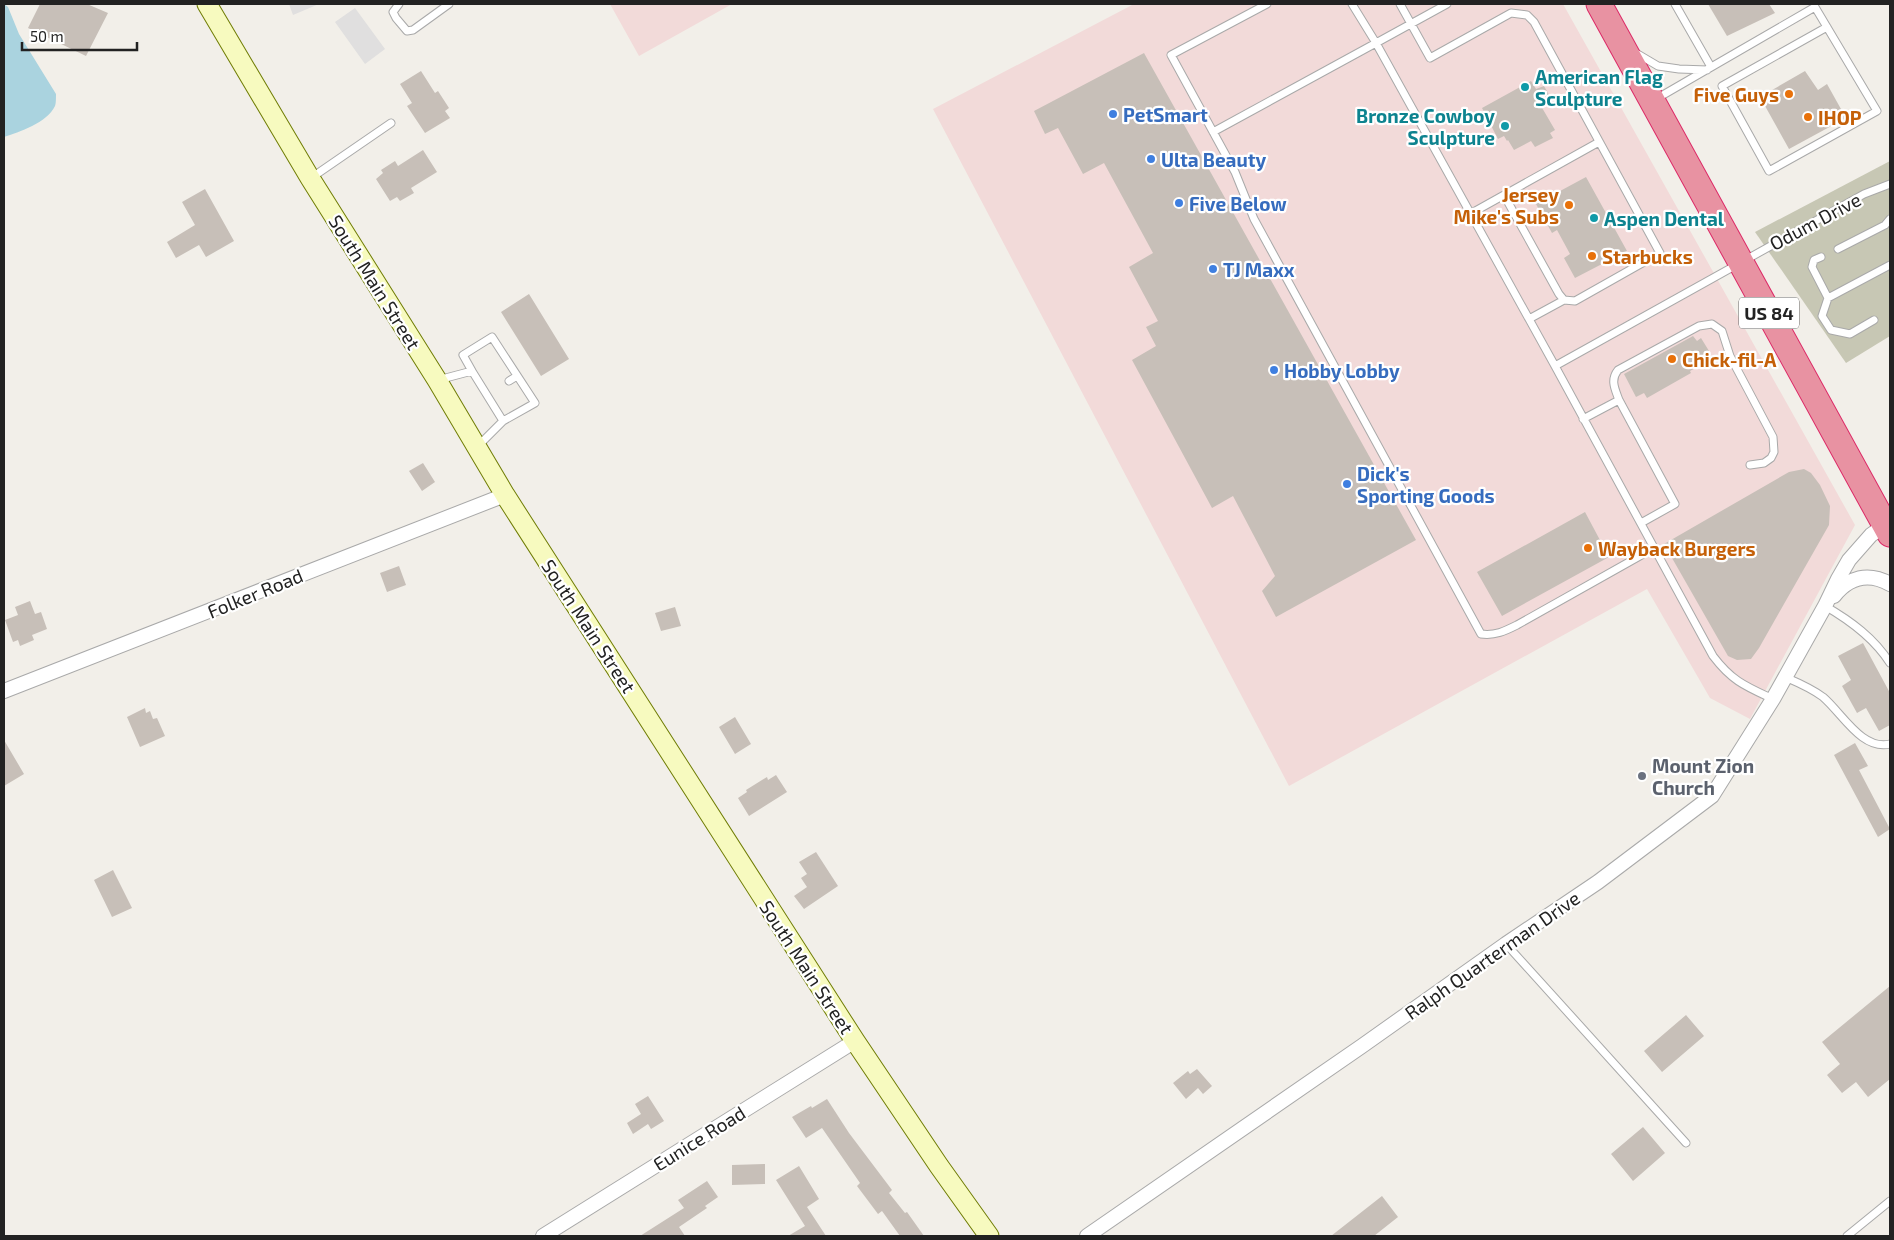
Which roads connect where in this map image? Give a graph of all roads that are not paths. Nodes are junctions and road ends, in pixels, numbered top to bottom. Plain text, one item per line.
1 (207, 4) edge
2 (399, 4) edge
3 (449, 4) edge
4 (1267, 4) edge
5 (1352, 4) edge
6 (1400, 4) edge
7 (1447, 4) edge
8 (1598, 4) edge
9 (1675, 4) edge
10 (1814, 5) edge
11 (1411, 24) junction
12 (1827, 27) junction
13 (1376, 43) junction
14 (1620, 44) junction
15 (1709, 69) junction
16 (1652, 102) junction
17 (391, 123) dead end
18 (1213, 132) junction
19 (1599, 142) junction
20 (310, 178) junction
21 (1890, 184) edge
22 (1504, 195) junction
23 (1470, 214) junction
24 (1890, 218) edge
25 (1838, 248) dead end
26 (1821, 257) dead end
27 (1740, 261) junction
28 (1890, 265) edge
29 (1828, 298) junction
30 (1564, 300) junction
31 (1529, 319) junction
32 (1874, 320) dead end
33 (1555, 366) junction
34 (472, 372) junction
35 (517, 376) junction
36 (437, 380) junction
37 (509, 381) dead end
38 (494, 390) dead end
39 (486, 394) junction
40 (1619, 400) junction
41 (1583, 419) junction
42 (502, 421) junction
43 (477, 447) junction
44 (1750, 465) dead end
45 (505, 494) junction
46 (1641, 523) junction
47 (1888, 530) edge
48 (1654, 548) junction
49 (1890, 584) edge
50 (1826, 606) junction
51 (1890, 663) edge
52 (1785, 677) junction
53 (4, 691) edge
54 (1773, 699) junction
55 (1890, 744) edge
56 (1506, 944) junction
57 (855, 1041) junction
58 (1686, 1142) dead end
59 (1890, 1201) edge
60 (543, 1236) edge
61 (989, 1236) edge
62 (1088, 1236) edge
63 (1847, 1236) edge

1 - 20 street, South Main Street
2 - 3 lane
4 - 18 lane
5 - 13 lane
6 - 11 lane
7 - 11 lane
8 - 14 highway, US 84
9 - 15 lane
10 - 12 lane
10 - 15 lane
11 - 13 lane
11 - 19 lane
12 - 12 lane
13 - 18 lane
13 - 23 lane
14 - 15 lane
14 - 16 highway, US 84
15 - 16 lane
16 - 27 highway, US 84
17 - 20 lane
18 - 48 lane
19 - 22 lane
19 - 30 lane
20 - 36 street, South Main Street
21 - 27 lane, Odum Drive
22 - 23 lane
22 - 30 lane
23 - 31 lane
24 - 25 lane
26 - 29 lane
27 - 33 lane, Odum Drive
27 - 47 highway, US 84
28 - 29 lane
29 - 32 lane
30 - 31 lane
31 - 33 lane
33 - 41 lane
34 - 35 lane
34 - 36 lane
34 - 39 lane
35 - 37 lane
35 - 42 lane
36 - 43 street, South Main Street
38 - 39 lane
39 - 42 lane
40 - 41 lane
40 - 44 lane
40 - 46 lane
41 - 46 lane
42 - 43 lane
43 - 45 street, South Main Street
45 - 53 street, Folker Road
45 - 57 street, South Main Street
46 - 48 lane
47 - 50 street, Ralph Quarterman Drive
48 - 54 lane
49 - 50 street, Ralph Quarterman Drive
50 - 51 lane
50 - 52 street, Ralph Quarterman Drive
52 - 54 street, Ralph Quarterman Drive
52 - 55 lane
54 - 56 street, Ralph Quarterman Drive
56 - 58 lane
56 - 62 street, Ralph Quarterman Drive
57 - 60 street, Eunice Road
57 - 61 street, South Main Street
59 - 63 lane

